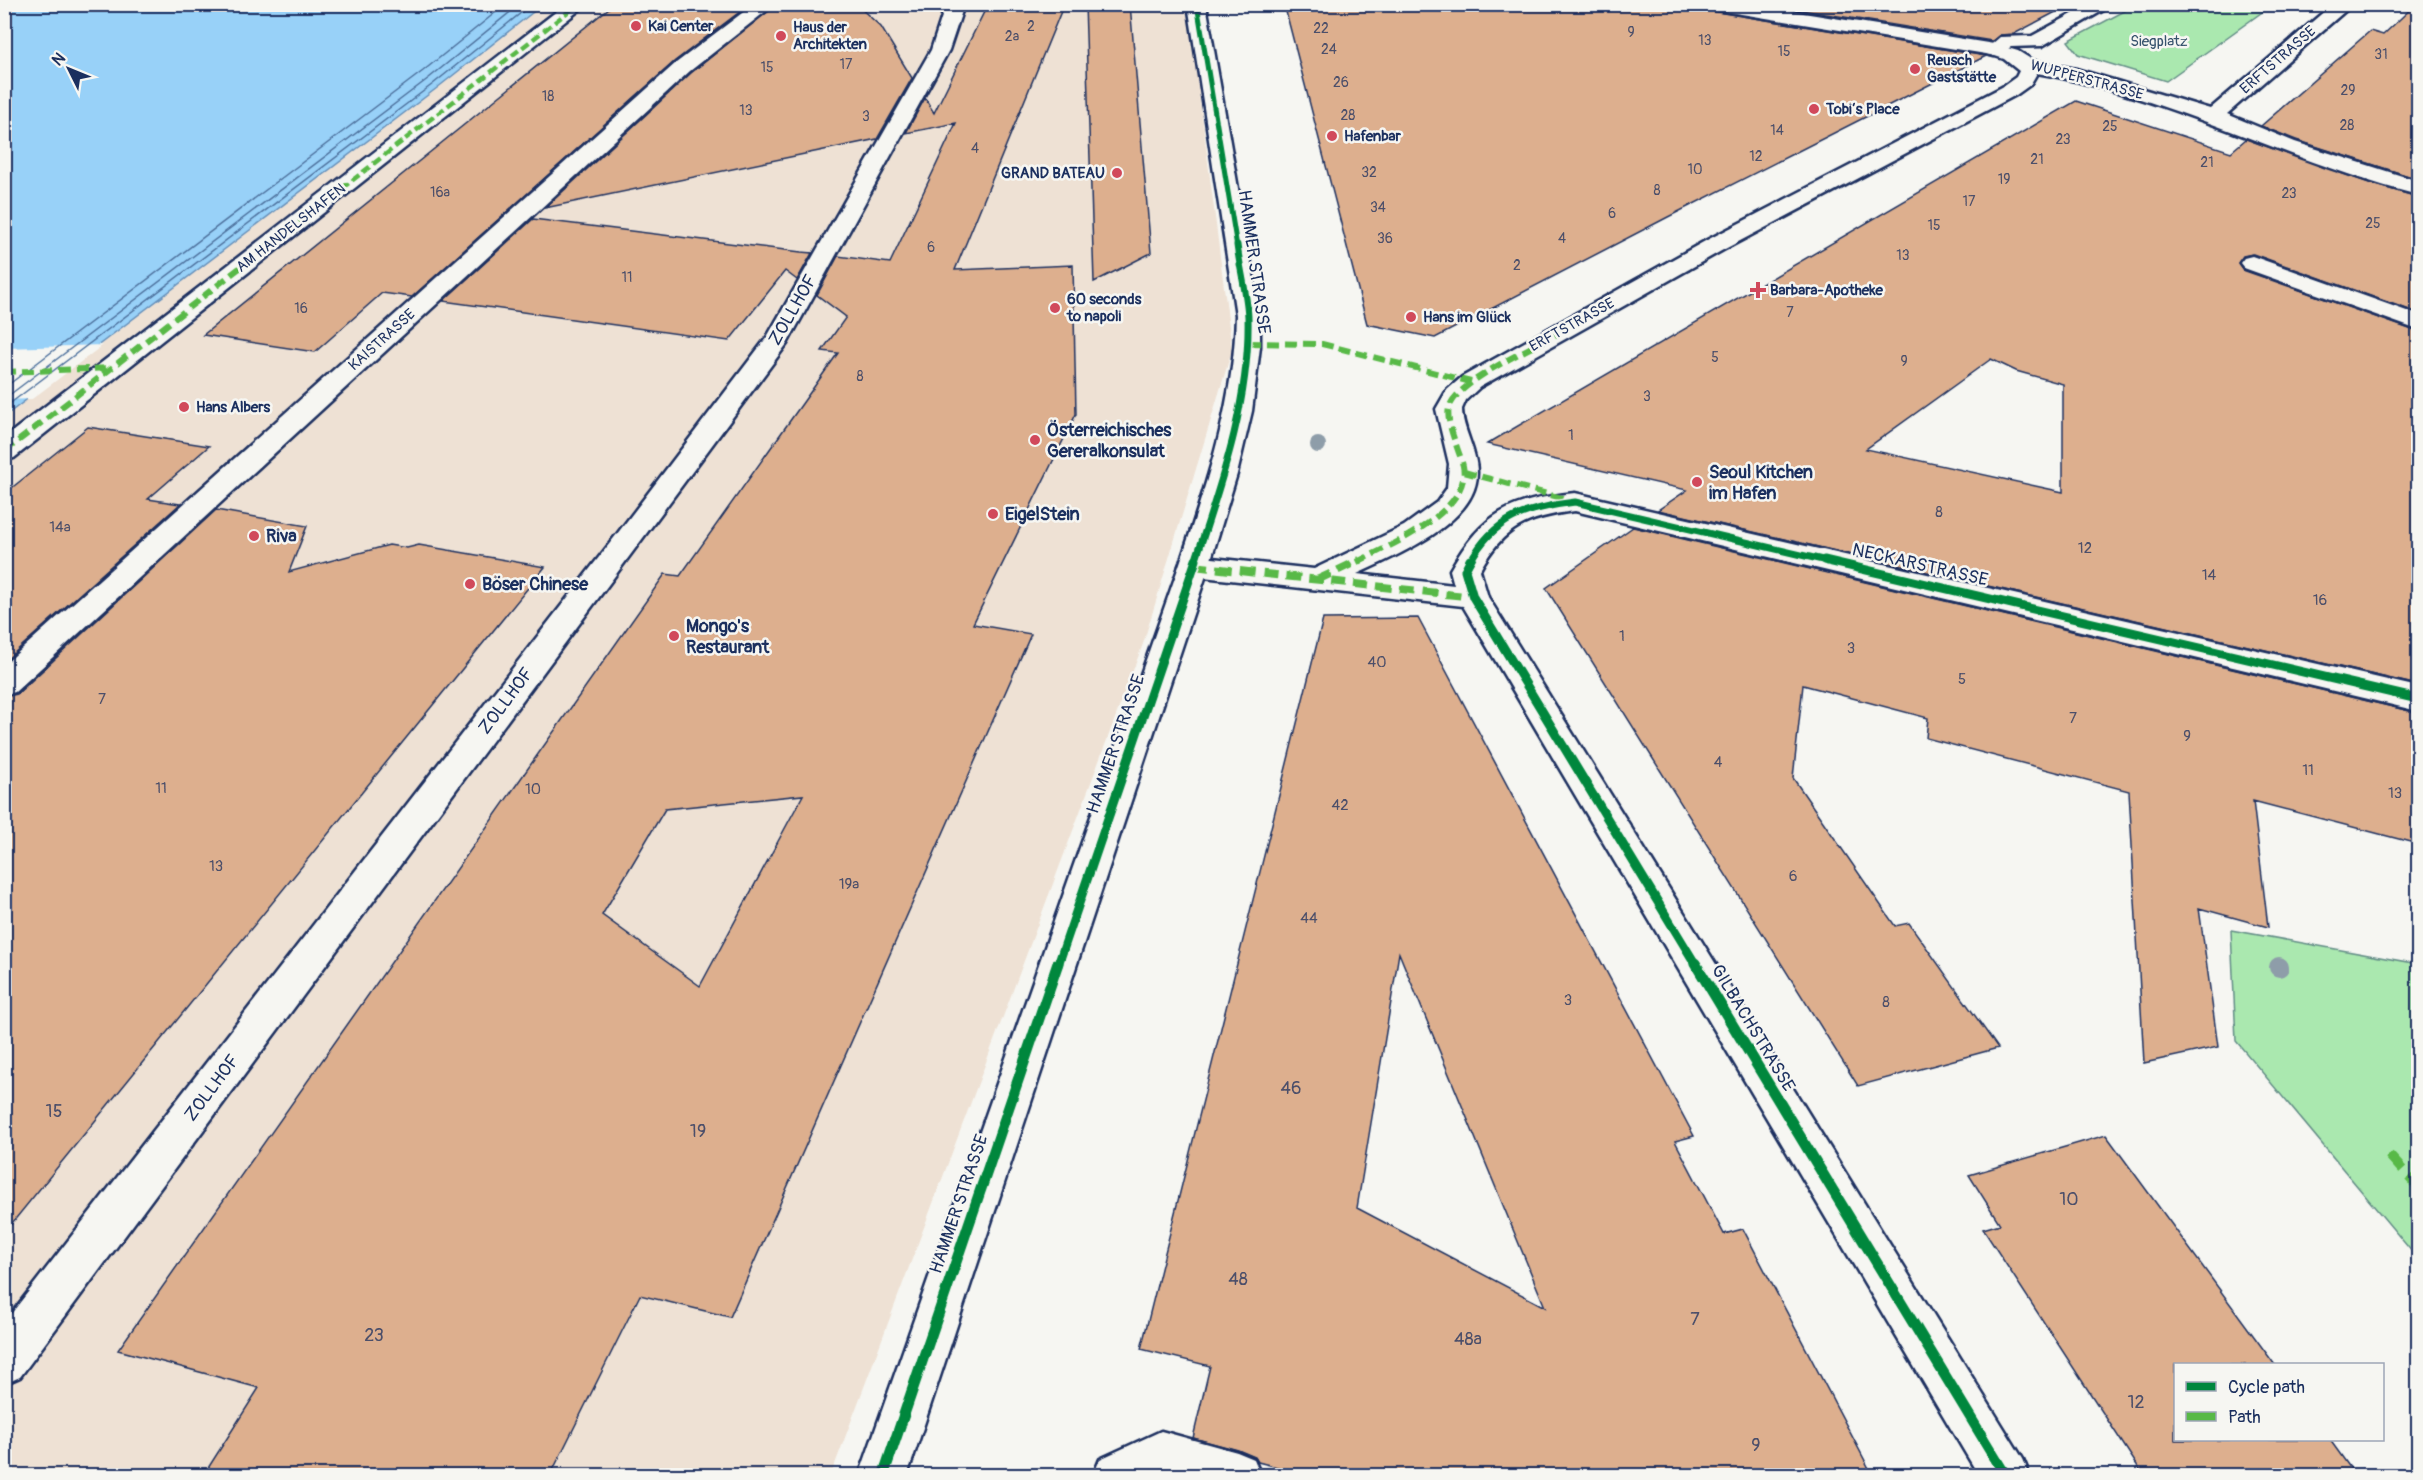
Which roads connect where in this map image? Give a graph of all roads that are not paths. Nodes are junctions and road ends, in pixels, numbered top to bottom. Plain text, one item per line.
1 (578, 4) edge
2 (766, 4) edge
3 (1197, 4) edge
4 (1711, 4) edge
5 (2105, 4) edge
6 (2344, 4) edge
7 (954, 6) edge
8 (1994, 50) junction
9 (2028, 66) junction
10 (2213, 116) junction
11 (2418, 188) edge
12 (2252, 263) dead end
13 (2418, 323) edge
14 (4, 452) edge
15 (1194, 566) junction
16 (1317, 580) junction
17 (1473, 597) junction
18 (4, 684) edge
19 (2418, 699) edge
20 (4, 1361) edge
21 (883, 1476) edge
22 (1117, 1476) edge
23 (1237, 1476) edge
24 (2006, 1476) edge

1 - 14 street, AM HANDELSHAFEN
2 - 18 street, KAISTRASSE
3 - 15 street, HAMMER STRASSE
4 - 8 street, WUPPERSTRASSE
5 - 8 street
6 - 10 street, ERFTSTRASSE
7 - 20 street, ZOLLHOF
8 - 9 street, WUPPERSTRASSE
9 - 10 street, WUPPERSTRASSE
9 - 16 street, ERFTSTRASSE
10 - 11 street, WUPPERSTRASSE
12 - 13 street
15 - 16 street
15 - 21 street, HAMMER STRASSE
16 - 17 street
17 - 19 street, NECKARSTRASSE
17 - 24 street, GILBACHSTRASSE
22 - 23 street

